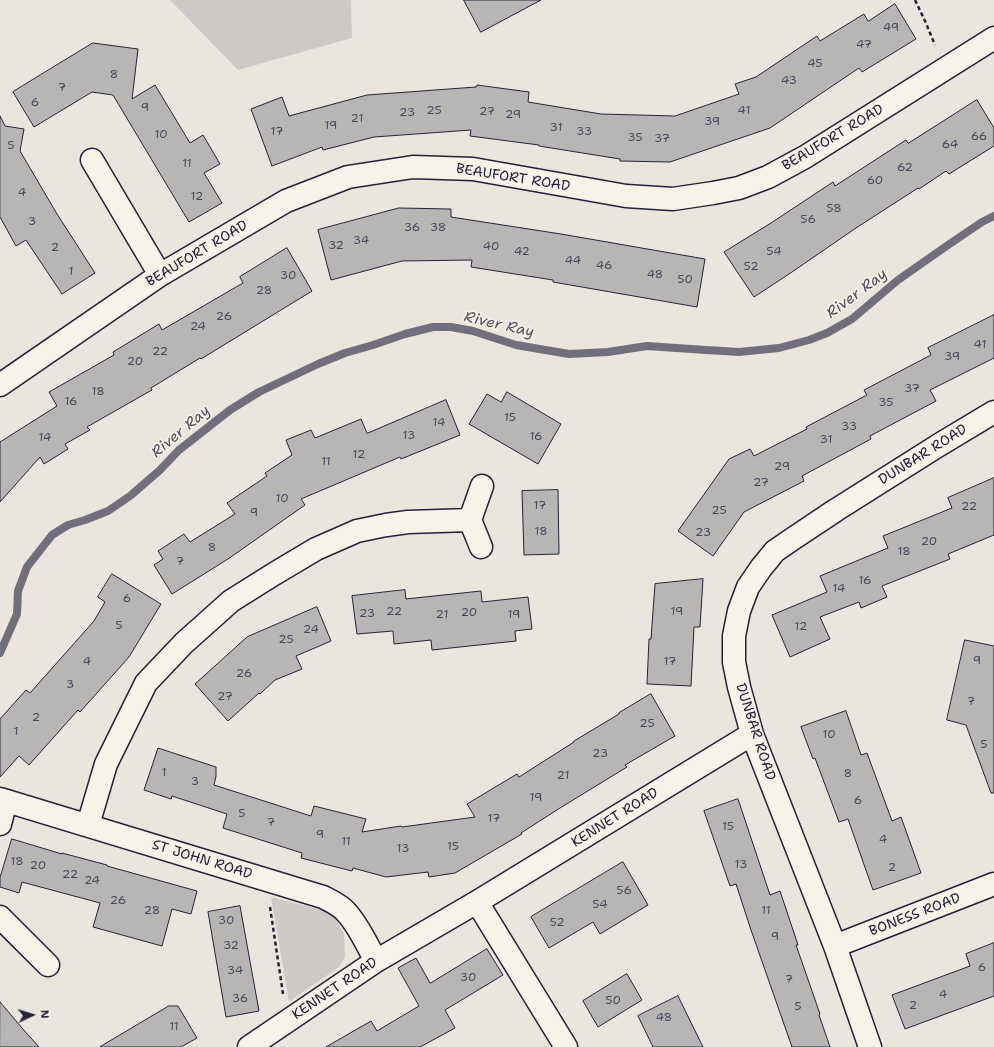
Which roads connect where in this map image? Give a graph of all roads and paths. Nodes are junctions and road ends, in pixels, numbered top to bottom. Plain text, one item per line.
1 (914, 0) edge
2 (994, 38) edge
3 (945, 68) junction
4 (92, 160) dead end
5 (160, 275) junction
6 (0, 385) edge
7 (994, 412) edge
8 (482, 486) dead end
9 (470, 520) junction
10 (481, 547) dead end
11 (752, 734) junction
12 (3, 800) edge
13 (0, 824) edge
14 (88, 825) junction
15 (266, 879) junction
16 (994, 884) edge
17 (477, 902) junction
18 (0, 917) edge
19 (835, 946) junction
20 (376, 961) junction
21 (48, 965) dead end
22 (292, 1018) junction
23 (255, 1045) edge
24 (566, 1047) edge
25 (870, 1047) edge

1 - 3 path
2 - 3 street, BEAUFORT ROAD
3 - 5 street, BEAUFORT ROAD
4 - 5 street
5 - 6 street, BEAUFORT ROAD
7 - 11 street, DUNBAR ROAD
8 - 9 street
9 - 10 street
9 - 14 street
11 - 17 street, KENNET ROAD
11 - 19 street, DUNBAR ROAD
12 - 13 street
12 - 14 street, ST JOHN ROAD
14 - 15 street, ST JOHN ROAD
15 - 20 street, ST JOHN ROAD
15 - 22 path
16 - 19 street, BONESS ROAD
17 - 20 street, KENNET ROAD
17 - 24 street
18 - 21 street
19 - 25 street, DUNBAR ROAD
20 - 22 street, KENNET ROAD
22 - 23 street, KENNET ROAD

